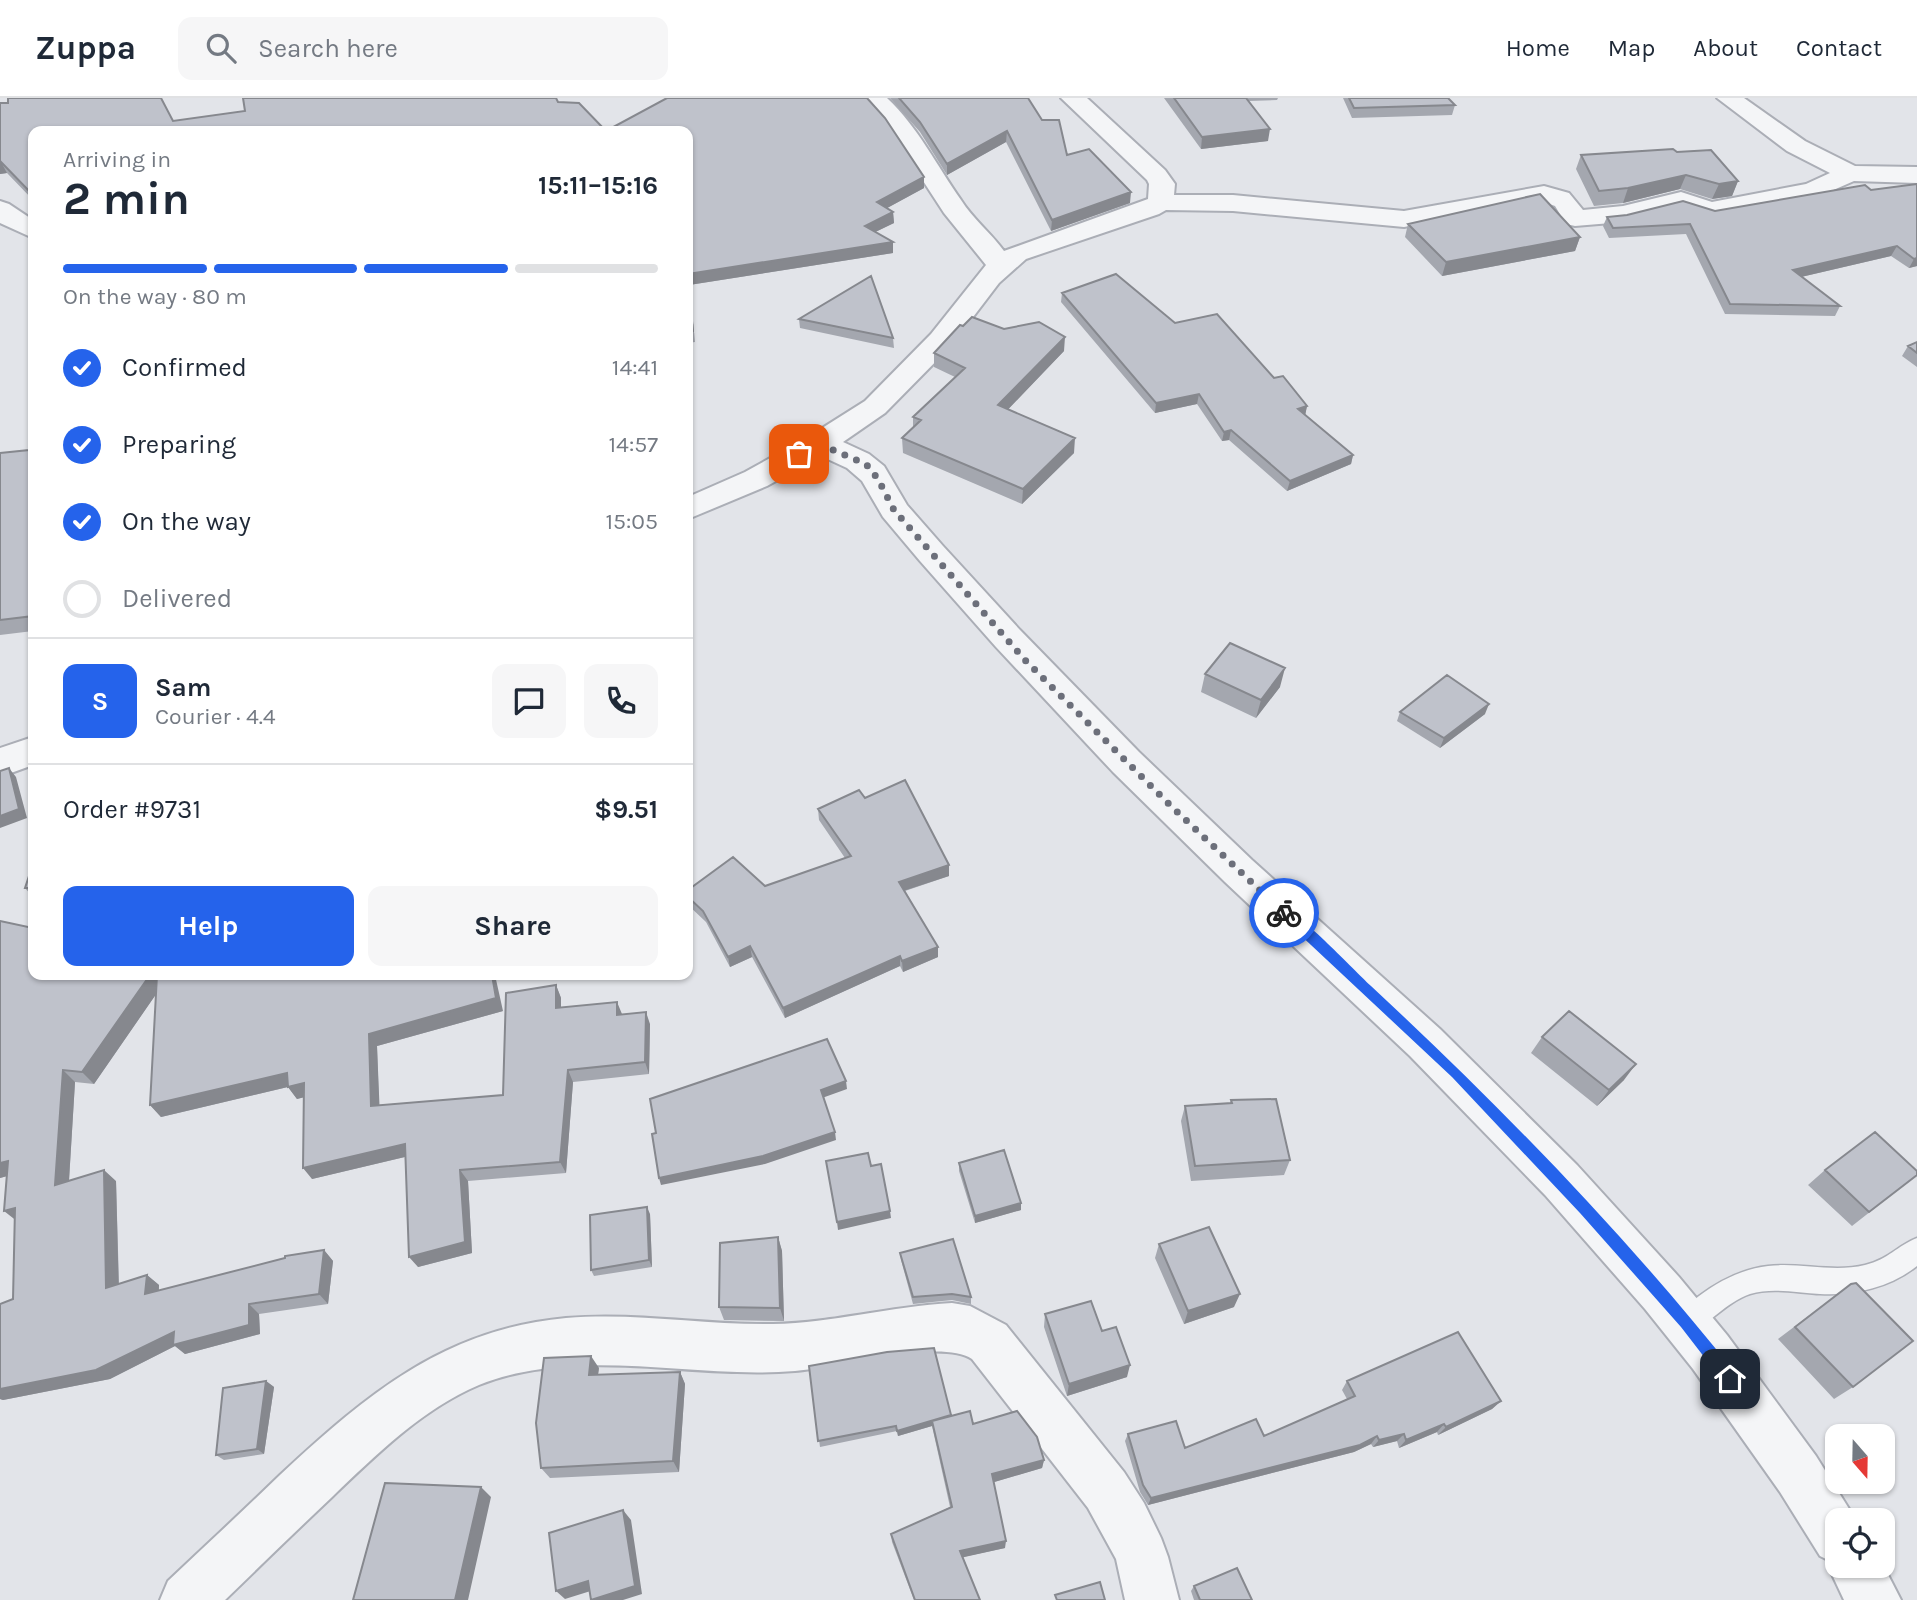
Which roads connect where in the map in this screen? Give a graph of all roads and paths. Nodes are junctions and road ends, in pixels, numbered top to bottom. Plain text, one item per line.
1 (873, 98) edge
2 (1073, 98) edge
3 (1729, 98) edge
4 (1850, 173) junction
5 (1917, 175) edge
6 (1160, 202) junction
7 (0, 209) edge
8 (28, 227) edge
9 (1000, 267) junction
10 (819, 444) junction
11 (693, 507) edge
12 (28, 753) edge
13 (0, 763) edge
14 (1917, 1250) edge
15 (1686, 1322) junction
16 (1825, 1517) edge
17 (1861, 1578) edge
18 (187, 1600) edge
19 (1152, 1600) edge
20 (1874, 1600) edge

1 - 9 street
2 - 6 street
3 - 4 street
4 - 5 street
4 - 6 street
6 - 9 street
7 - 8 street
9 - 10 street
10 - 11 street
10 - 15 street
12 - 13 street
14 - 15 lane
15 - 16 street
17 - 20 street
18 - 19 street

